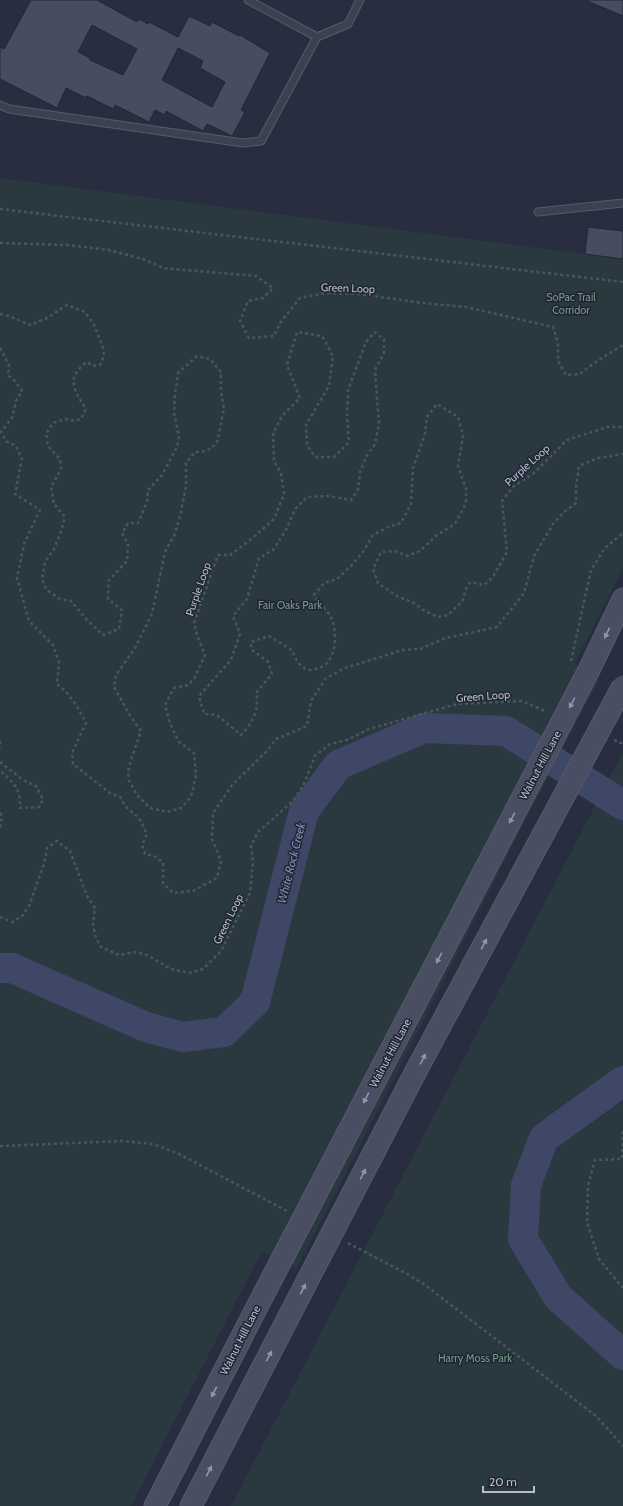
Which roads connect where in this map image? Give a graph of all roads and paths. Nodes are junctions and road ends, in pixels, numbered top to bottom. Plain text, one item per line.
1 (248, 0) edge
2 (360, 0) edge
3 (317, 37) junction
4 (0, 105) edge
5 (623, 203) edge
6 (0, 209) edge
7 (538, 212) dead end
8 (0, 243) edge
9 (623, 282) edge
10 (0, 314) edge
11 (623, 345) edge
12 (0, 348) edge
13 (623, 426) edge
14 (623, 454) edge
15 (623, 533) edge
16 (623, 599) edge
17 (570, 663) dead end
18 (623, 686) edge
19 (549, 705) dead end
20 (0, 741) edge
21 (0, 748) edge
22 (0, 762) edge
23 (0, 771) edge
24 (0, 813) edge
25 (0, 829) edge
26 (0, 917) edge
27 (623, 1131) edge
28 (623, 1288) edge
29 (155, 1506) edge
30 (191, 1506) edge

1 - 3 lane
2 - 3 lane
3 - 4 lane
5 - 7 lane
6 - 9 path
8 - 11 path, Green Loop
10 - 13 path, Purple Loop
12 - 14 path
15 - 17 path
16 -> 29 main road, Walnut Hill Lane, bridge
30 -> 18 main road, bridge
19 - 26 path, Green Loop
20 - 21 path
22 - 23 path
24 - 25 path
27 - 28 path

